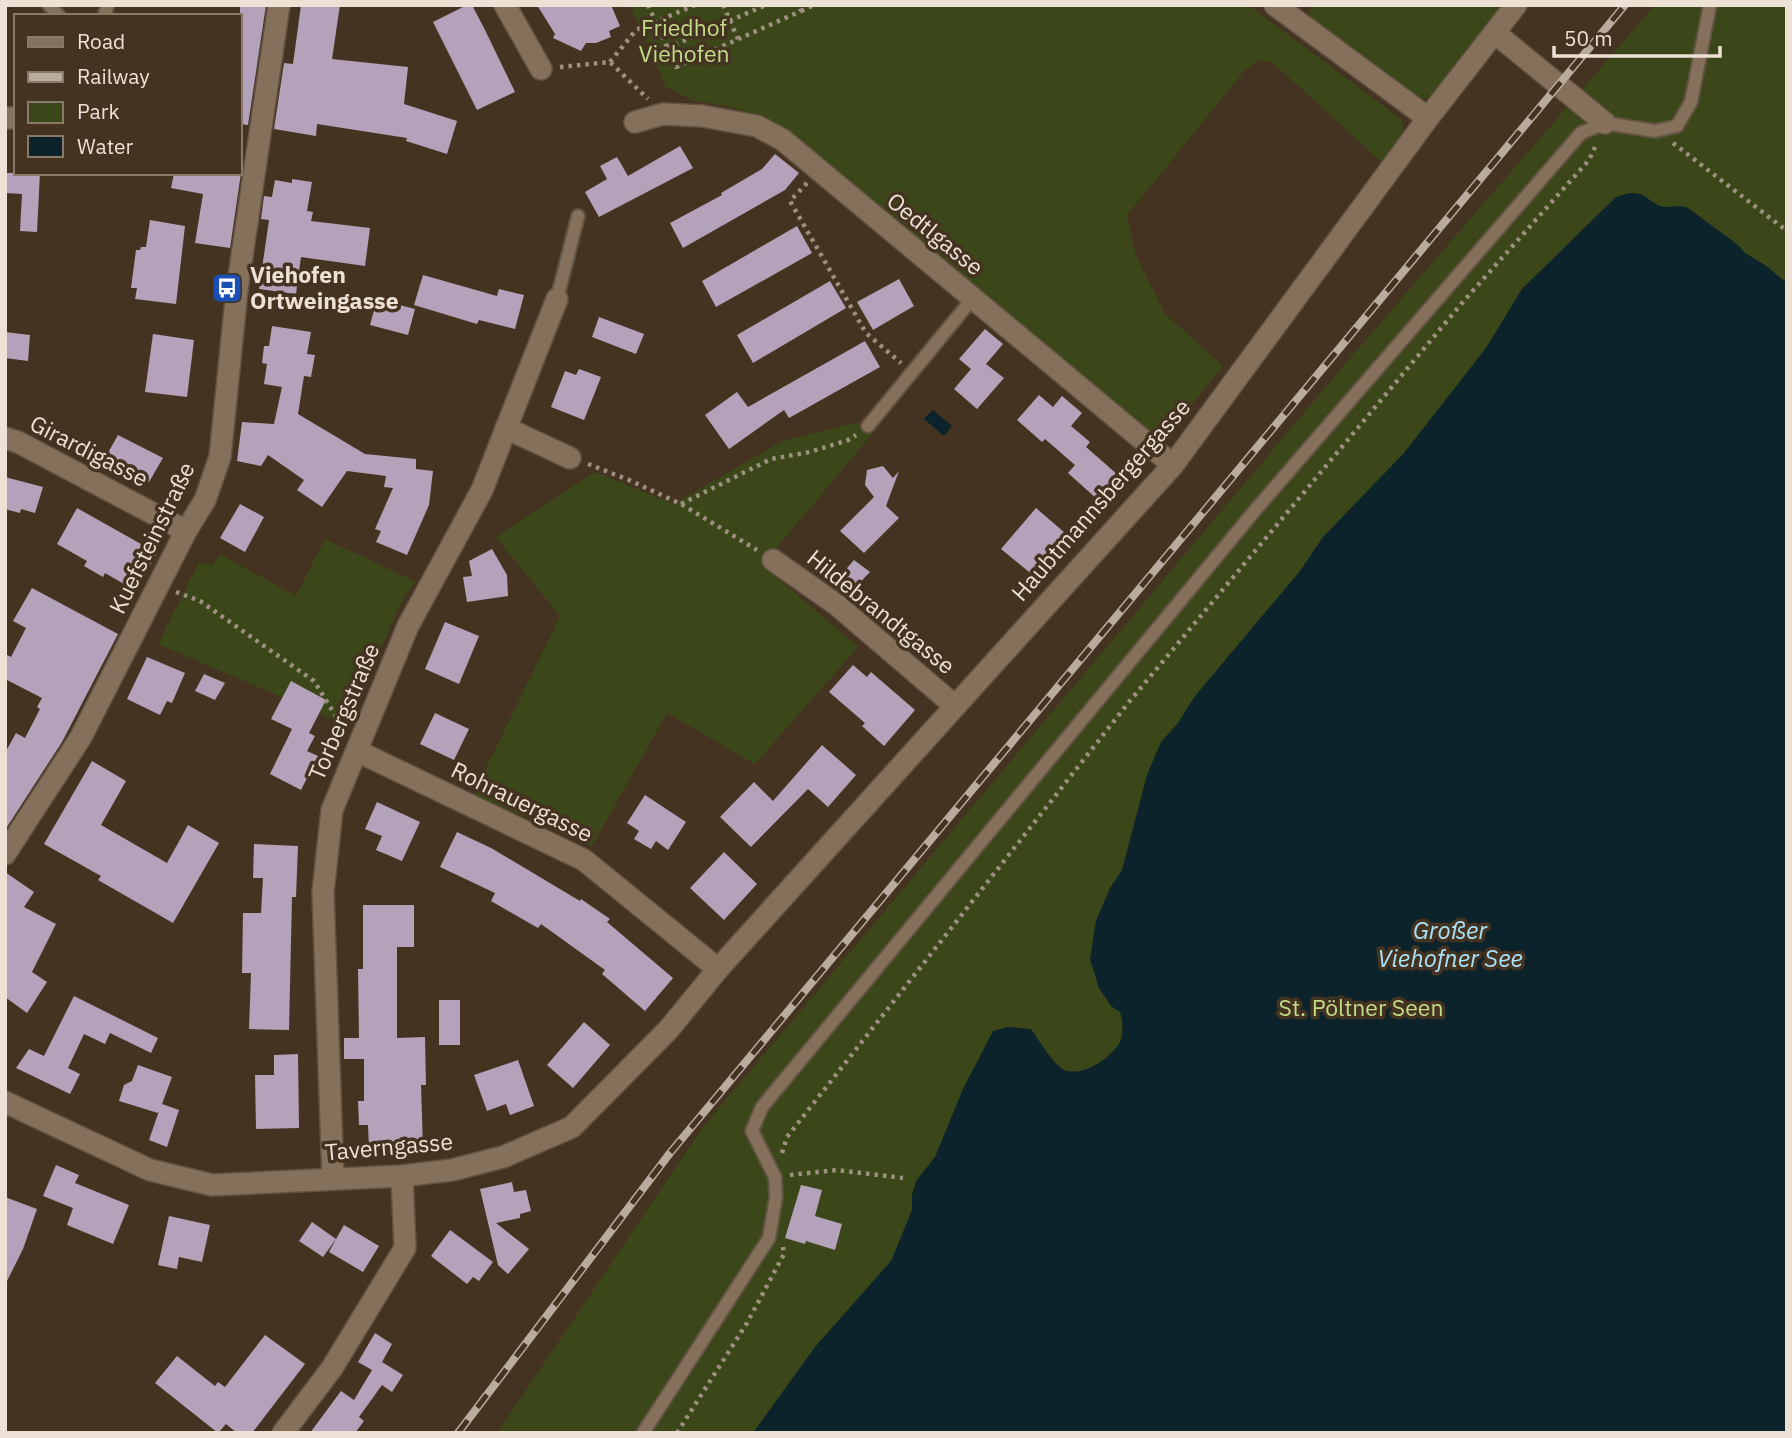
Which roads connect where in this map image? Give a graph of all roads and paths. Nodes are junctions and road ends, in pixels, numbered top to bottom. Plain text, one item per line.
1 (279, 5) edge
2 (505, 5) edge
3 (648, 5) edge
4 (695, 5) edge
5 (723, 5) edge
6 (766, 5) edge
7 (814, 5) edge
8 (1275, 5) edge
9 (1516, 5) edge
10 (1710, 5) edge
11 (800, 8) edge
12 (730, 21) junction
13 (655, 22) junction
14 (1495, 33) junction
15 (738, 39) junction
16 (667, 48) junction
17 (610, 62) junction
18 (541, 69) joint
19 (663, 114) junction
20 (1429, 118) junction
21 (635, 122) dead end
22 (1605, 123) junction
23 (1655, 131) junction
24 (250, 144) edge
25 (818, 171) junction
26 (578, 216) dead end
27 (1787, 231) edge
28 (972, 298) junction
29 (557, 299) joint
30 (912, 373) junction
31 (868, 426) joint
32 (506, 428) junction
33 (5, 438) edge
34 (570, 458) joint
35 (1173, 465) junction
36 (681, 504) junction
37 (186, 531) junction
38 (773, 560) joint
39 (158, 586) junction
40 (955, 706) junction
41 (357, 751) junction
42 (5, 854) edge
43 (718, 969) junction
44 (5, 1102) edge
45 (402, 1176) junction
46 (775, 1177) junction
47 (903, 1178) dead end
48 (333, 1179) junction
49 (782, 1242) dead end
50 (282, 1433) edge
51 (643, 1433) edge
52 (677, 1433) edge

1 - 24 street, Kuefsteinstraße
2 - 18 street
3 - 13 path
4 - 13 path
5 - 12 path
6 - 12 path
7 - 11 path
8 - 20 street
9 - 14 street, Haubtmannsbergergasse
10 - 23 lane
11 - 15 path
12 - 15 path
12 - 16 path
13 - 16 path
13 - 17 path
14 - 20 street, Haubtmannsbergergasse
14 - 22 street
15 - 16 path
17 - 18 path
17 - 19 path
19 - 21 street, Oedtlgasse
19 - 25 street, Oedtlgasse
20 - 35 street, Haubtmannsbergergasse
22 - 23 lane
22 - 46 path
22 - 46 lane
23 - 27 path
24 - 37 street, Kuefsteinstraße
25 - 28 street, Oedtlgasse
25 - 30 path
26 - 29 lane
28 - 30 lane
28 - 35 street, Oedtlgasse
29 - 32 street, Torbergstraße
30 - 31 lane
31 - 36 path
32 - 34 street
32 - 41 street, Torbergstraße
33 - 37 street, Girardigasse
34 - 36 path
35 - 40 street, Haubtmannsbergergasse
36 - 38 path
37 - 39 street, Kuefsteinstraße
38 - 40 street, Hildebrandtgasse
39 - 41 path
39 - 42 street, Kuefsteinstraße
40 - 43 street, Haubtmannsbergergasse
41 - 43 street, Rohrauergasse
41 - 48 street, Torbergstraße
43 - 45 street, Taverngasse
44 - 48 street, Taverngasse
45 - 48 street, Taverngasse
45 - 50 street
46 - 47 path
46 - 51 lane
49 - 52 path

